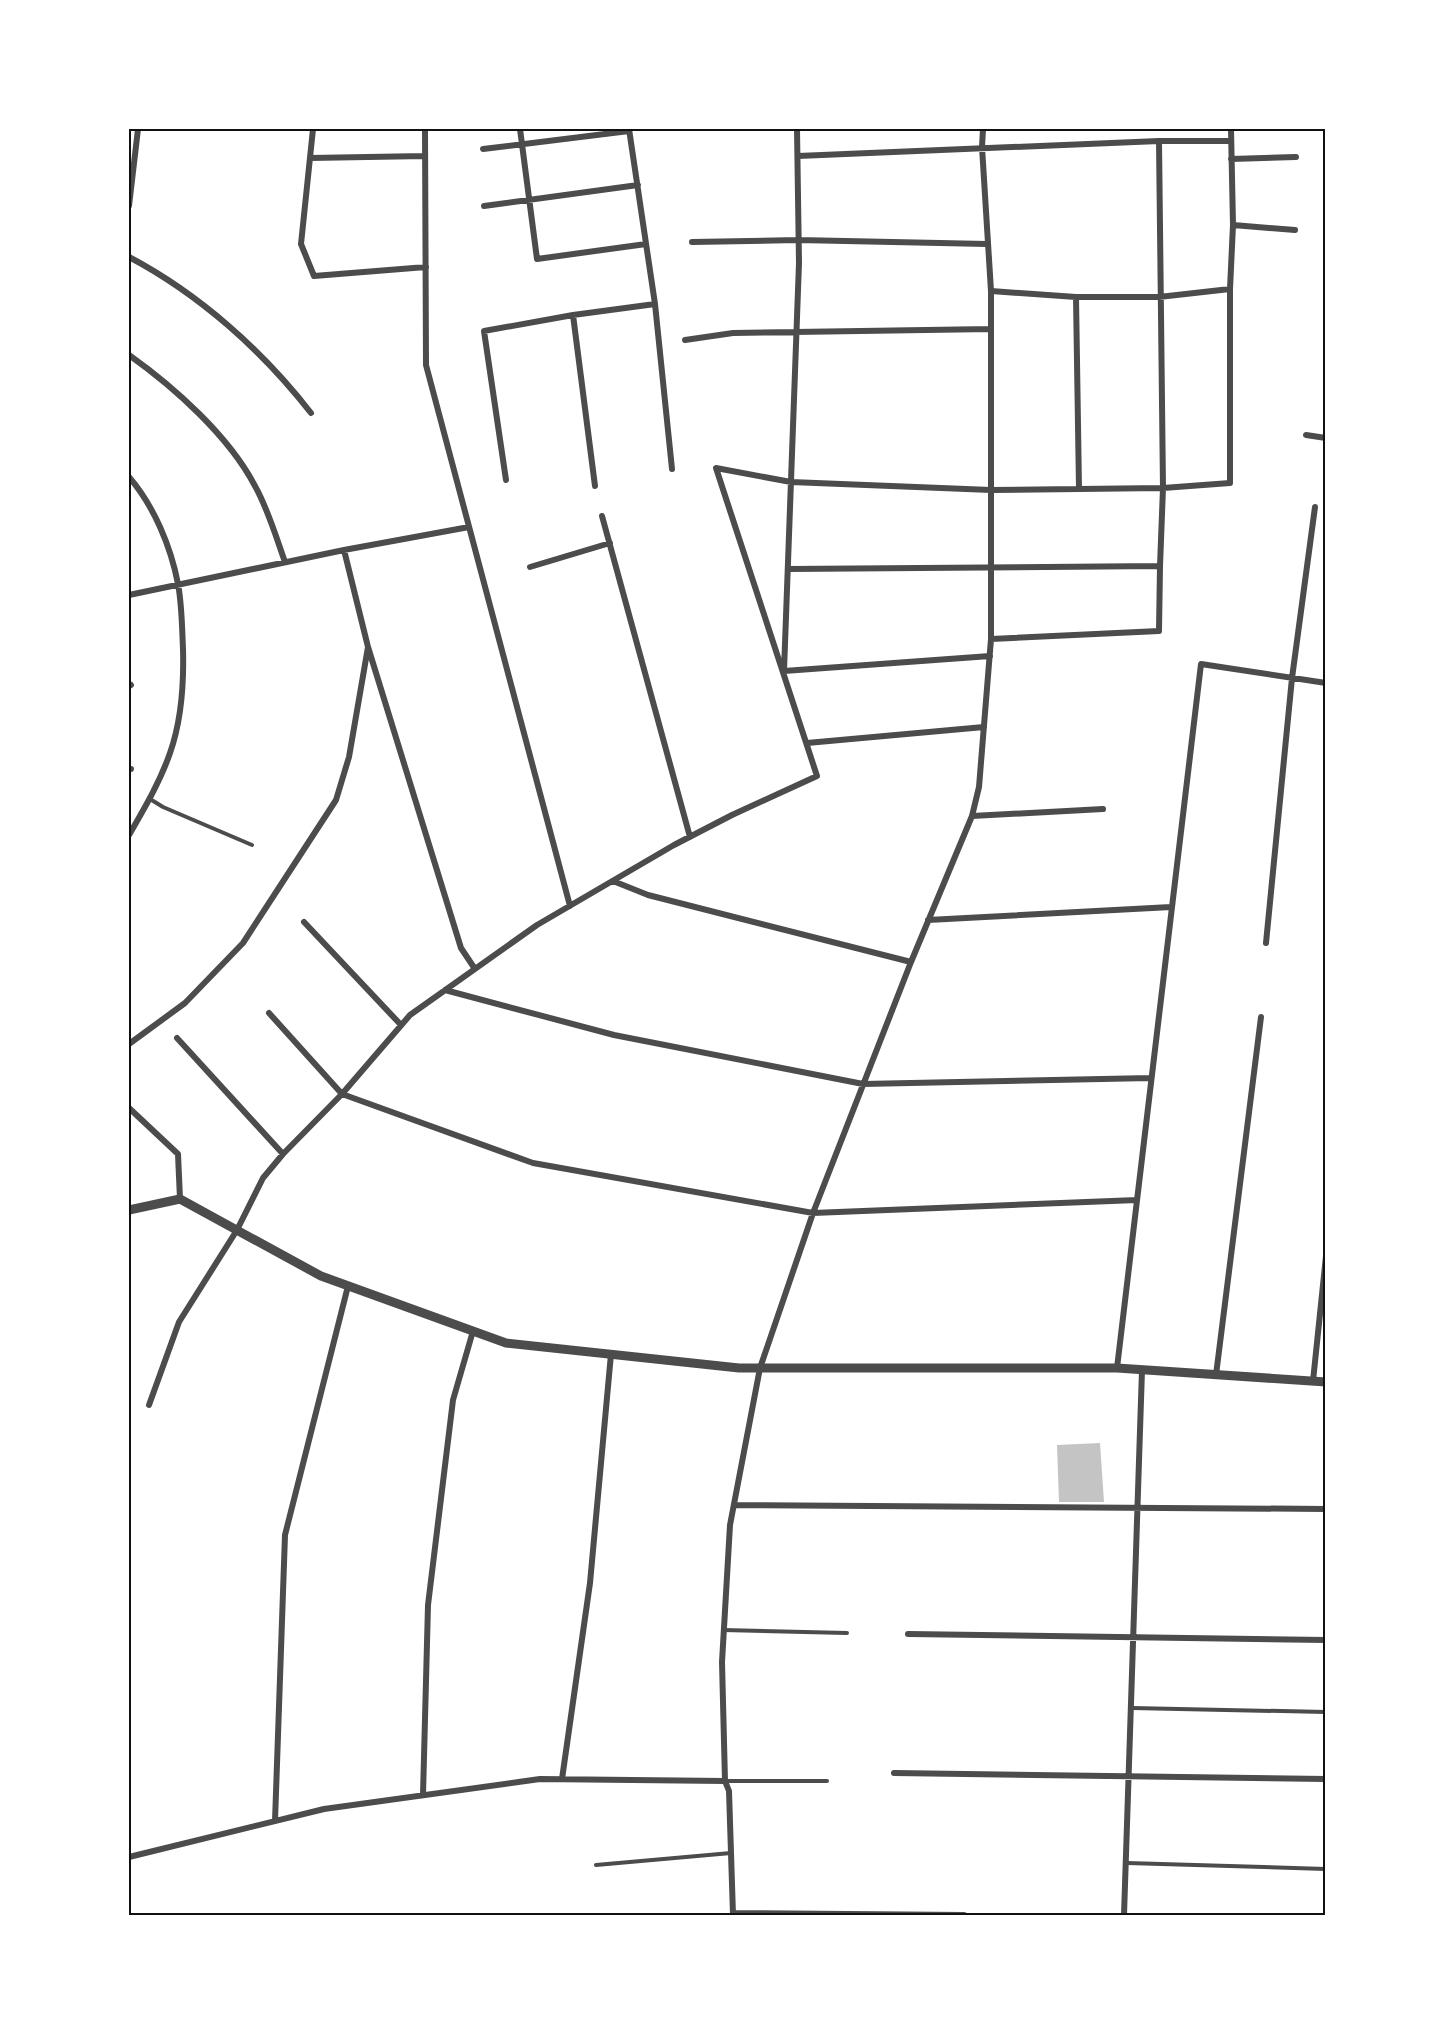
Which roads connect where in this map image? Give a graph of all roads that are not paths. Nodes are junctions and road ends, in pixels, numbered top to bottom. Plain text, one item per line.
1 (138, 129) edge
2 (313, 129) edge
3 (425, 129) edge
4 (520, 129) edge
5 (797, 129) edge
6 (983, 129) edge
7 (1231, 129) edge
8 (629, 130) edge
9 (1159, 141) junction
10 (1231, 141) junction
11 (522, 144) junction
12 (982, 147) junction
13 (483, 149) dead end
14 (426, 156) junction
15 (798, 156) junction
16 (310, 158) junction
17 (1296, 158) dead end
18 (1231, 159) junction
19 (638, 185) junction
20 (530, 200) junction
21 (129, 206) edge
22 (484, 206) dead end
23 (1233, 225) junction
24 (1295, 230) dead end
25 (798, 240) junction
26 (692, 242) dead end
27 (646, 244) junction
28 (987, 244) junction
29 (129, 256) edge
30 (426, 267) junction
31 (1230, 289) junction
32 (991, 291) junction
33 (1076, 297) junction
34 (1159, 297) junction
35 (655, 304) junction
36 (573, 315) junction
37 (991, 329) junction
38 (796, 333) junction
39 (685, 340) dead end
40 (129, 355) edge
41 (311, 413) dead end
42 (1306, 435) dead end
43 (1326, 438) edge
44 (672, 469) dead end
45 (129, 477) edge
46 (506, 480) dead end
47 (791, 482) junction
48 (595, 486) dead end
49 (1163, 488) junction
50 (1079, 489) junction
51 (991, 490) junction
52 (1315, 507) dead end
53 (602, 516) dead end
54 (469, 527) junction
55 (610, 543) junction
56 (344, 550) junction
57 (285, 562) junction
58 (1160, 566) junction
59 (530, 567) dead end
60 (991, 567) junction
61 (788, 569) junction
62 (178, 585) junction
63 (129, 595) edge
64 (992, 639) junction
65 (368, 647) junction
66 (990, 656) junction
67 (784, 671) junction
68 (1292, 678) junction
69 (1326, 683) edge
70 (984, 727) junction
71 (807, 742) junction
72 (150, 798) junction
73 (1103, 809) dead end
74 (972, 816) junction
75 (129, 835) edge
76 (690, 837) junction
77 (252, 845) dead end
78 (613, 881) junction
79 (570, 906) junction
80 (1171, 907) junction
81 (928, 920) junction
82 (304, 922) dead end
83 (1266, 943) dead end
84 (910, 962) junction
85 (475, 969) junction
86 (445, 990) junction
87 (269, 1013) dead end
88 (1262, 1017) dead end
89 (401, 1025) junction
90 (177, 1038) dead end
91 (129, 1044) edge
92 (1151, 1078) junction
93 (863, 1084) junction
94 (342, 1094) junction
95 (129, 1108) edge
96 (284, 1154) junction
97 (180, 1199) junction
98 (1137, 1200) junction
99 (129, 1210) edge
100 (813, 1213) junction
101 (237, 1230) junction
102 (1326, 1256) edge
103 (348, 1286) junction
104 (473, 1331) junction
105 (611, 1354) junction
106 (760, 1368) junction
107 (1117, 1368) junction
108 (1142, 1370) junction
109 (1216, 1375) junction
110 (1313, 1381) junction
111 (1326, 1382) edge
112 (149, 1405) dead end
113 (734, 1504) junction
114 (1138, 1508) junction
115 (1326, 1509) edge
116 (723, 1630) junction
117 (847, 1633) dead end
118 (908, 1634) dead end
119 (1134, 1636) junction
120 (1326, 1640) edge
121 (1132, 1708) junction
122 (1326, 1712) edge
123 (894, 1773) dead end
124 (1130, 1777) junction
125 (562, 1779) junction
126 (1326, 1779) edge
127 (724, 1780) junction
128 (827, 1781) dead end
129 (423, 1795) junction
130 (275, 1821) junction
131 (731, 1853) junction
132 (129, 1857) edge
133 (1127, 1863) junction
134 (597, 1865) dead end
135 (1326, 1869) edge
136 (733, 1914) edge
137 (963, 1915) edge
138 (1124, 1915) edge

1 - 21 street
2 - 16 street
3 - 14 street
4 - 11 street
5 - 15 street
6 - 12 street
7 - 10 street
8 - 11 street
8 - 19 street
9 - 10 street
9 - 12 street
9 - 34 street
10 - 18 street
11 - 13 street
11 - 20 street
12 - 15 street
12 - 28 street
14 - 16 street
14 - 30 street
15 - 25 street
16 - 30 street
17 - 18 street
18 - 23 street
19 - 20 street
19 - 27 street
20 - 22 street
20 - 27 street
23 - 24 street
23 - 31 street
25 - 26 street
25 - 28 street
25 - 38 street
27 - 35 street
28 - 32 street
29 - 41 street
30 - 54 street
31 - 34 street
31 - 49 street
32 - 33 street
32 - 37 street
33 - 34 street
33 - 50 street
34 - 49 street
35 - 36 street
35 - 44 street
36 - 46 street
36 - 48 street
37 - 38 street
37 - 51 street
38 - 39 street
38 - 47 street
40 - 57 street
42 - 43 street
45 - 62 street
47 - 51 street
47 - 61 street
47 - 67 street
49 - 50 street
49 - 58 street
50 - 51 street
51 - 60 street
52 - 68 street
53 - 55 street
54 - 56 street
54 - 79 street
55 - 59 street
55 - 76 street
56 - 57 street
56 - 65 street
57 - 62 street
58 - 60 street
58 - 64 street
60 - 61 street
60 - 64 street
61 - 67 street
62 - 63 street
62 - 72 street
64 - 66 street
65 - 85 street
65 - 91 street
66 - 67 street
66 - 70 street
67 - 71 street
68 - 69 street
68 - 80 street
68 - 83 street
70 - 71 street
70 - 74 street
71 - 76 street
72 - 75 street
72 - 77 lane
73 - 74 street
74 - 81 street
76 - 78 street
78 - 79 street
78 - 84 street
79 - 85 street
80 - 81 street
80 - 92 street
81 - 84 street
82 - 89 street
84 - 93 street
85 - 86 street
86 - 89 street
86 - 93 street
87 - 94 street
88 - 109 street
89 - 94 street
90 - 96 street
92 - 93 street
92 - 98 street
93 - 100 street
94 - 96 street
94 - 100 street
95 - 97 street
96 - 101 street
97 - 99 street
97 - 101 street
98 - 100 street
98 - 107 street
100 - 106 street
101 - 103 street
101 - 112 street
102 - 110 street
103 - 104 street
103 - 130 street
104 - 105 street
104 - 129 street
105 - 106 street
105 - 125 street
106 - 107 street
106 - 113 street
107 - 108 street
108 - 109 street
108 - 114 street
109 - 110 street
110 - 111 street
113 - 114 street
113 - 116 street
114 - 115 street
114 - 119 street
116 - 117 lane
116 - 127 street
118 - 119 street
119 - 120 street
119 - 121 street
121 - 122 lane
121 - 124 street
123 - 124 street
124 - 126 street
124 - 133 street
125 - 127 street
125 - 129 street
127 - 128 lane
127 - 131 street
129 - 130 street
130 - 132 street
131 - 134 lane
131 - 136 street
133 - 135 lane
133 - 138 street
136 - 137 street

